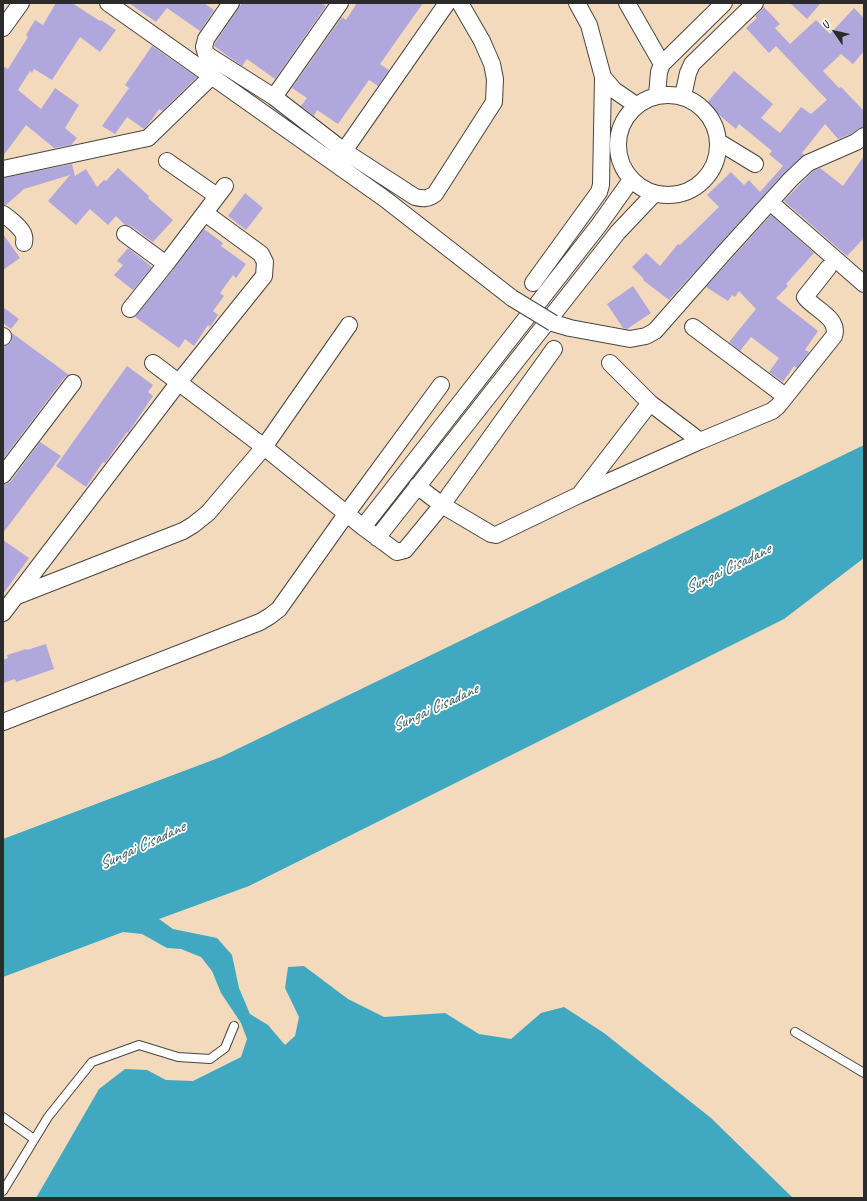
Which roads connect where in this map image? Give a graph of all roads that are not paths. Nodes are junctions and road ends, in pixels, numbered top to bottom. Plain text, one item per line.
1 (21, 3) edge
2 (108, 3) edge
3 (231, 3) edge
4 (340, 3) edge
5 (447, 3) edge
6 (460, 3) edge
7 (577, 3) edge
8 (626, 3) edge
9 (724, 3) edge
10 (751, 5) edge
11 (3, 28) edge
12 (662, 64) junction
13 (212, 76) junction
14 (603, 77) junction
15 (657, 95) junction
16 (683, 96) junction
17 (274, 97) junction
18 (636, 105) junction
19 (618, 135) junction
20 (864, 136) edge
21 (719, 142) junction
22 (602, 144) junction
23 (344, 151) junction
24 (167, 161) dead end
25 (755, 164) dead end
26 (3, 169) edge
27 (631, 180) junction
28 (654, 194) junction
29 (770, 202) junction
30 (205, 213) junction
31 (3, 214) edge
32 (125, 234) dead end
33 (24, 243) dead end
34 (166, 264) junction
35 (828, 268) dead end
36 (533, 284) dead end
37 (864, 284) edge
38 (130, 309) dead end
39 (349, 325) dead end
40 (693, 327) dead end
41 (554, 349) dead end
42 (153, 363) dead end
43 (610, 363) dead end
44 (179, 382) junction
45 (73, 383) dead end
46 (441, 385) dead end
47 (785, 396) junction
48 (650, 403) junction
49 (700, 441) junction
50 (264, 447) junction
51 (3, 475) edge
52 (417, 486) junction
53 (579, 495) junction
54 (442, 505) junction
55 (346, 513) junction
56 (363, 527) junction
57 (378, 538) junction
58 (17, 596) junction
59 (3, 613) edge
60 (3, 722) edge
61 (234, 1026) dead end
62 (795, 1032) dead end
63 (864, 1073) edge
64 (3, 1117) edge
65 (34, 1139) junction
66 (3, 1191) edge

1 - 11 street
2 - 13 street
3 - 17 street
4 - 17 street
5 - 23 street
6 - 23 street
7 - 14 street
8 - 12 street
9 - 12 street
10 - 16 street
12 - 15 street
13 - 26 street
13 - 29 street, bridge
14 - 18 street
14 - 22 street
15 - 16 street
15 - 18 street
16 - 21 street
17 - 23 street
18 - 19 street
19 - 22 street
19 - 27 street
20 - 29 street
21 - 25 street
21 - 28 street
22 - 36 street
24 - 30 street
27 - 28 street
27 - 56 street
28 - 52 street
29 - 37 street
30 - 34 street
30 - 44 street
31 - 33 street
32 - 34 street
34 - 38 street
35 - 47 street
39 - 50 street
40 - 47 street
41 - 54 street
42 - 44 street
43 - 48 street
44 - 50 street
44 - 58 street
45 - 51 street
46 - 55 street
47 - 49 street
48 - 49 street
48 - 53 street
49 - 53 street
50 - 55 street
50 - 58 street
52 - 54 street
52 - 57 street
53 - 54 street
54 - 57 street
55 - 56 street
55 - 60 street
56 - 57 street
58 - 59 street
61 - 65 lane
62 - 63 lane
64 - 65 lane
65 - 66 lane

